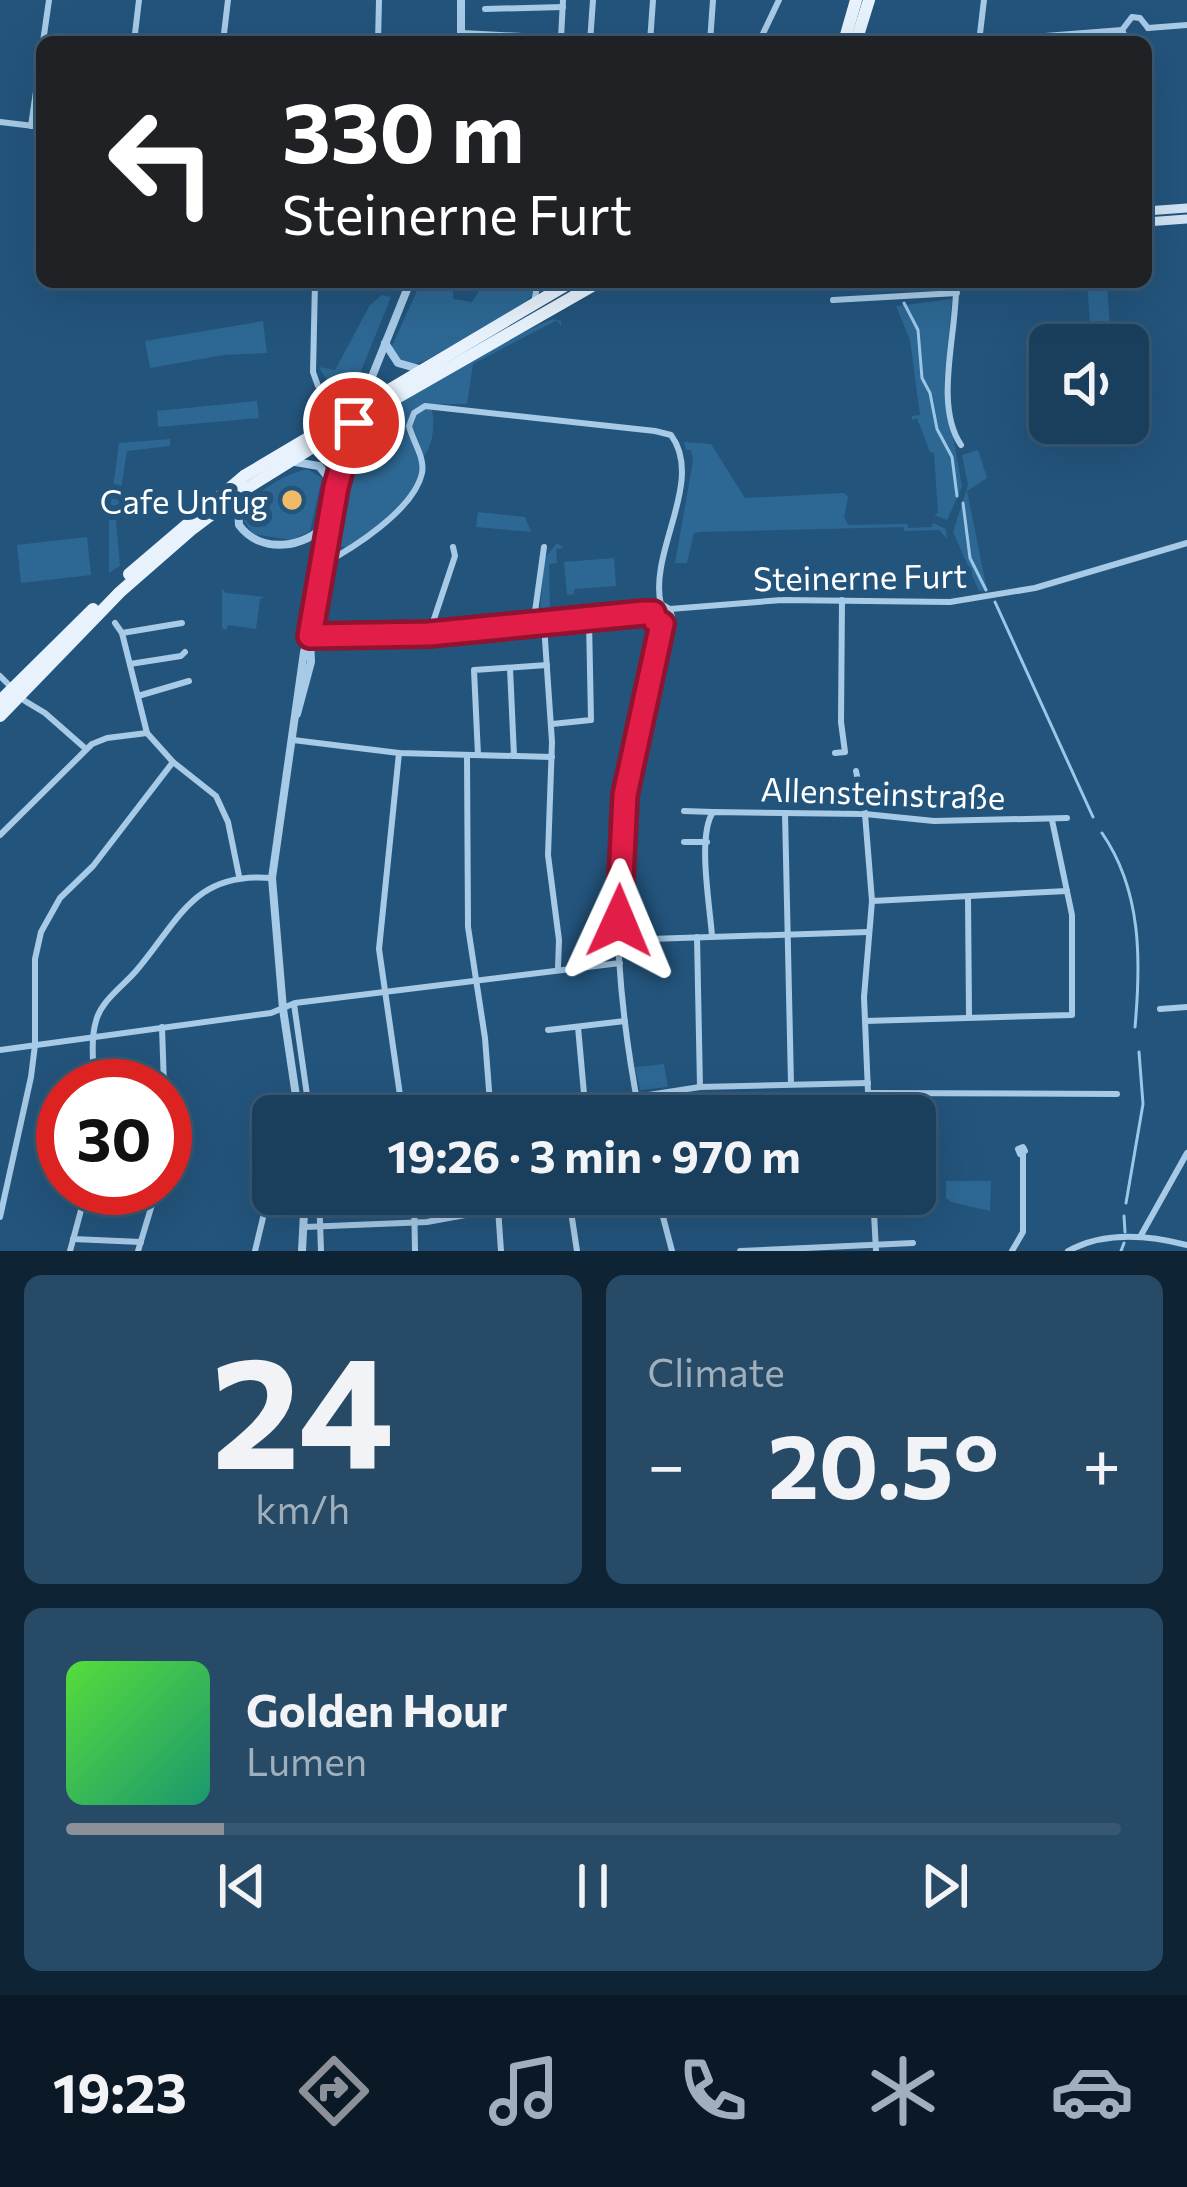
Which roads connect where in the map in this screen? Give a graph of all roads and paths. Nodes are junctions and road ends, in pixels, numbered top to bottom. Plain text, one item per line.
1 (49, 0) edge
2 (139, 0) edge
3 (228, 0) edge
4 (379, 0) edge
5 (461, 0) edge
6 (593, 0) edge
7 (653, 0) edge
8 (713, 0) edge
9 (779, 0) edge
10 (856, 0) edge
11 (868, 0) edge
12 (984, 0) edge
13 (563, 4) edge
14 (485, 10) dead end
15 (1187, 26) edge
16 (1148, 28) junction
17 (1122, 30) junction
18 (44, 36) edge
19 (135, 36) edge
20 (224, 36) edge
21 (378, 36) edge
22 (462, 36) edge
23 (561, 36) edge
24 (590, 36) edge
25 (650, 36) edge
26 (710, 36) edge
27 (762, 36) edge
28 (846, 36) edge
29 (858, 36) edge
30 (980, 36) edge
31 (1044, 36) edge
32 (1125, 36) edge
33 (1144, 36) edge
34 (36, 97) edge
35 (0, 122) edge
36 (32, 126) junction
37 (36, 127) edge
38 (1187, 208) edge
39 (1152, 215) edge
40 (1152, 216) edge
41 (1187, 219) edge
42 (315, 288) edge
43 (407, 288) edge
44 (536, 288) edge
45 (560, 288) edge
46 (588, 288) edge
47 (957, 288) edge
48 (957, 293) junction
49 (833, 301) dead end
50 (532, 304) junction
51 (384, 340) junction
52 (425, 370) junction
53 (318, 386) dead end
54 (388, 404) junction
55 (360, 407) junction
56 (354, 423) junction
57 (961, 445) dead end
58 (287, 463) junction
59 (336, 487) junction
60 (244, 490) junction
61 (328, 522) junction
62 (1187, 543) edge
63 (453, 547) dead end
64 (544, 547) dead end
65 (321, 566) junction
66 (842, 601) junction
67 (666, 607) junction
68 (653, 613) junction
69 (589, 620) junction
70 (115, 623) dead end
71 (182, 623) dead end
72 (662, 624) junction
73 (544, 625) junction
74 (533, 626) junction
75 (122, 633) junction
76 (429, 634) junction
77 (310, 636) junction
78 (184, 652) dead end
79 (130, 664) junction
80 (547, 665) junction
81 (510, 668) junction
82 (0, 676) edge
83 (188, 681) dead end
84 (8, 684) dead end
85 (138, 696) junction
86 (0, 701) edge
87 (25, 701) dead end
88 (0, 716) edge
89 (552, 724) junction
90 (147, 733) junction
91 (293, 740) junction
92 (86, 748) junction
93 (398, 753) junction
94 (835, 753) dead end
95 (466, 755) junction
96 (478, 755) junction
97 (514, 756) junction
98 (552, 757) junction
99 (173, 762) junction
100 (856, 772) dead end
101 (683, 812) dead end
102 (713, 812) junction
103 (785, 813) junction
104 (865, 814) junction
105 (1067, 818) dead end
106 (1052, 820) junction
107 (0, 835) edge
108 (684, 842) dead end
109 (707, 842) junction
110 (239, 876) junction
111 (272, 878) junction
112 (1068, 891) junction
113 (968, 897) junction
114 (872, 901) junction
115 (869, 932) junction
116 (789, 934) junction
117 (712, 936) junction
118 (698, 937) junction
119 (620, 940) junction
120 (620, 963) junction
121 (558, 970) junction
122 (475, 980) junction
123 (383, 992) junction
124 (294, 1004) junction
125 (1187, 1007) edge
126 (283, 1009) junction
127 (1160, 1009) dead end
128 (969, 1016) junction
129 (625, 1021) junction
130 (865, 1021) junction
131 (162, 1027) junction
132 (578, 1027) junction
133 (548, 1030) dead end
134 (94, 1037) junction
135 (35, 1046) junction
136 (0, 1050) edge
137 (94, 1059) edge
138 (163, 1059) edge
139 (868, 1083) junction
140 (790, 1084) junction
141 (700, 1087) junction
142 (868, 1093) joint
143 (1118, 1094) dead end
144 (295, 1095) edge
145 (307, 1095) edge
146 (400, 1095) edge
147 (489, 1095) edge
148 (584, 1095) edge
149 (636, 1095) edge
150 (649, 1095) edge
151 (1187, 1153) edge
152 (1023, 1154) dead end
153 (80, 1215) edge
154 (149, 1215) edge
155 (264, 1215) edge
156 (304, 1215) edge
157 (321, 1215) edge
158 (415, 1215) edge
159 (460, 1215) edge
160 (498, 1215) edge
161 (571, 1215) edge
162 (662, 1215) edge
163 (874, 1215) edge
164 (0, 1217) edge
165 (415, 1222) junction
166 (304, 1227) junction
167 (322, 1227) junction
168 (1140, 1238) junction
169 (73, 1239) junction
170 (913, 1243) dead end
171 (1187, 1245) edge
172 (139, 1246) edge
173 (876, 1248) edge
174 (70, 1251) edge
175 (255, 1251) edge
176 (302, 1251) edge
177 (321, 1251) edge
178 (415, 1251) edge
179 (501, 1251) edge
180 (577, 1251) edge
181 (672, 1251) edge
182 (740, 1251) edge
183 (1012, 1251) edge
184 (1068, 1251) edge

1 - 18 street
2 - 19 street
3 - 20 street
4 - 21 street
5 - 22 street
6 - 24 street
7 - 25 street
8 - 26 street
9 - 27 street
10 - 28 main road
11 - 29 main road
12 - 30 street
13 - 14 street
13 - 23 street
15 - 16 street
16 - 17 street
16 - 33 street
17 - 31 street
17 - 32 street
34 - 36 street
35 - 36 street
36 - 37 street
38 - 39 main road
40 - 41 main road
42 - 53 street
43 - 51 street
44 - 50 street
45 - 50 main road
46 - 54 main road
47 - 48 street
48 - 49 street
48 - 57 street
50 - 52 main road
51 - 52 street
51 - 55 street
52 - 55 main road
54 - 56 main road
54 - 59 street
55 - 56 street
55 - 86 main road
56 - 58 main road
56 - 59 street
58 - 59 street
58 - 60 main road
59 - 61 street
60 - 61 street
60 - 88 main road
61 - 65 street
62 - 66 street, Steinerne Furt
63 - 76 street
64 - 74 street
65 - 67 street
65 - 77 street
66 - 67 street, Steinerne Furt
66 - 94 street
67 - 68 street
67 - 72 street
68 - 69 street
68 - 72 street
69 - 73 street
69 - 89 street
70 - 75 street
71 - 75 street
72 - 119 street
73 - 74 street
73 - 80 street
74 - 76 street
75 - 79 street
76 - 77 street
77 - 91 street
78 - 79 street
79 - 85 street
80 - 81 street
80 - 89 street
81 - 96 street
81 - 97 street
82 - 84 street
83 - 85 street
85 - 90 street
87 - 92 street
89 - 98 street
90 - 92 street
90 - 99 street
91 - 93 street
91 - 111 street
92 - 107 street
93 - 95 street
93 - 123 street
95 - 96 street
95 - 122 street
96 - 97 street
97 - 98 street
98 - 121 street
99 - 110 street
99 - 135 street
100 - 104 street
101 - 102 street, Allensteinstraße
102 - 103 street, Allensteinstraße
102 - 109 street, Allensteinstraße
103 - 104 street, Allensteinstraße
103 - 116 street
104 - 106 street, Allensteinstraße
104 - 114 street
105 - 106 street, Allensteinstraße
106 - 112 street, Allensteinstraße
108 - 109 street
109 - 117 street, Allensteinstraße
110 - 111 street
110 - 134 street
111 - 126 street
112 - 113 street
112 - 128 street, Allensteinstraße
113 - 114 street
113 - 128 street
114 - 115 street
115 - 116 street
115 - 130 street
116 - 117 street
116 - 140 street
117 - 118 street
118 - 119 street
118 - 141 street
119 - 120 street
120 - 121 street
120 - 129 street
121 - 122 street
122 - 123 street
122 - 147 street
123 - 124 street
123 - 146 street
124 - 126 street
124 - 145 street
125 - 127 street
126 - 131 street
126 - 144 street
128 - 130 street
129 - 132 street
129 - 149 street
130 - 139 street
131 - 134 street
131 - 138 street
132 - 133 street
132 - 148 street
134 - 135 street
134 - 137 street
135 - 136 street
135 - 164 street
139 - 140 street
139 - 142 street
140 - 141 street
141 - 150 street
142 - 143 street
151 - 168 street
152 - 183 street
153 - 169 street
154 - 172 street
155 - 175 street
156 - 166 street
157 - 167 street
158 - 165 street
159 - 165 street
160 - 179 street
161 - 180 street
162 - 181 street
163 - 173 street
165 - 167 street
165 - 178 street
166 - 167 street
166 - 176 street
167 - 177 street
168 - 171 street
168 - 184 street
169 - 172 street
169 - 174 street
170 - 173 street
173 - 182 street

